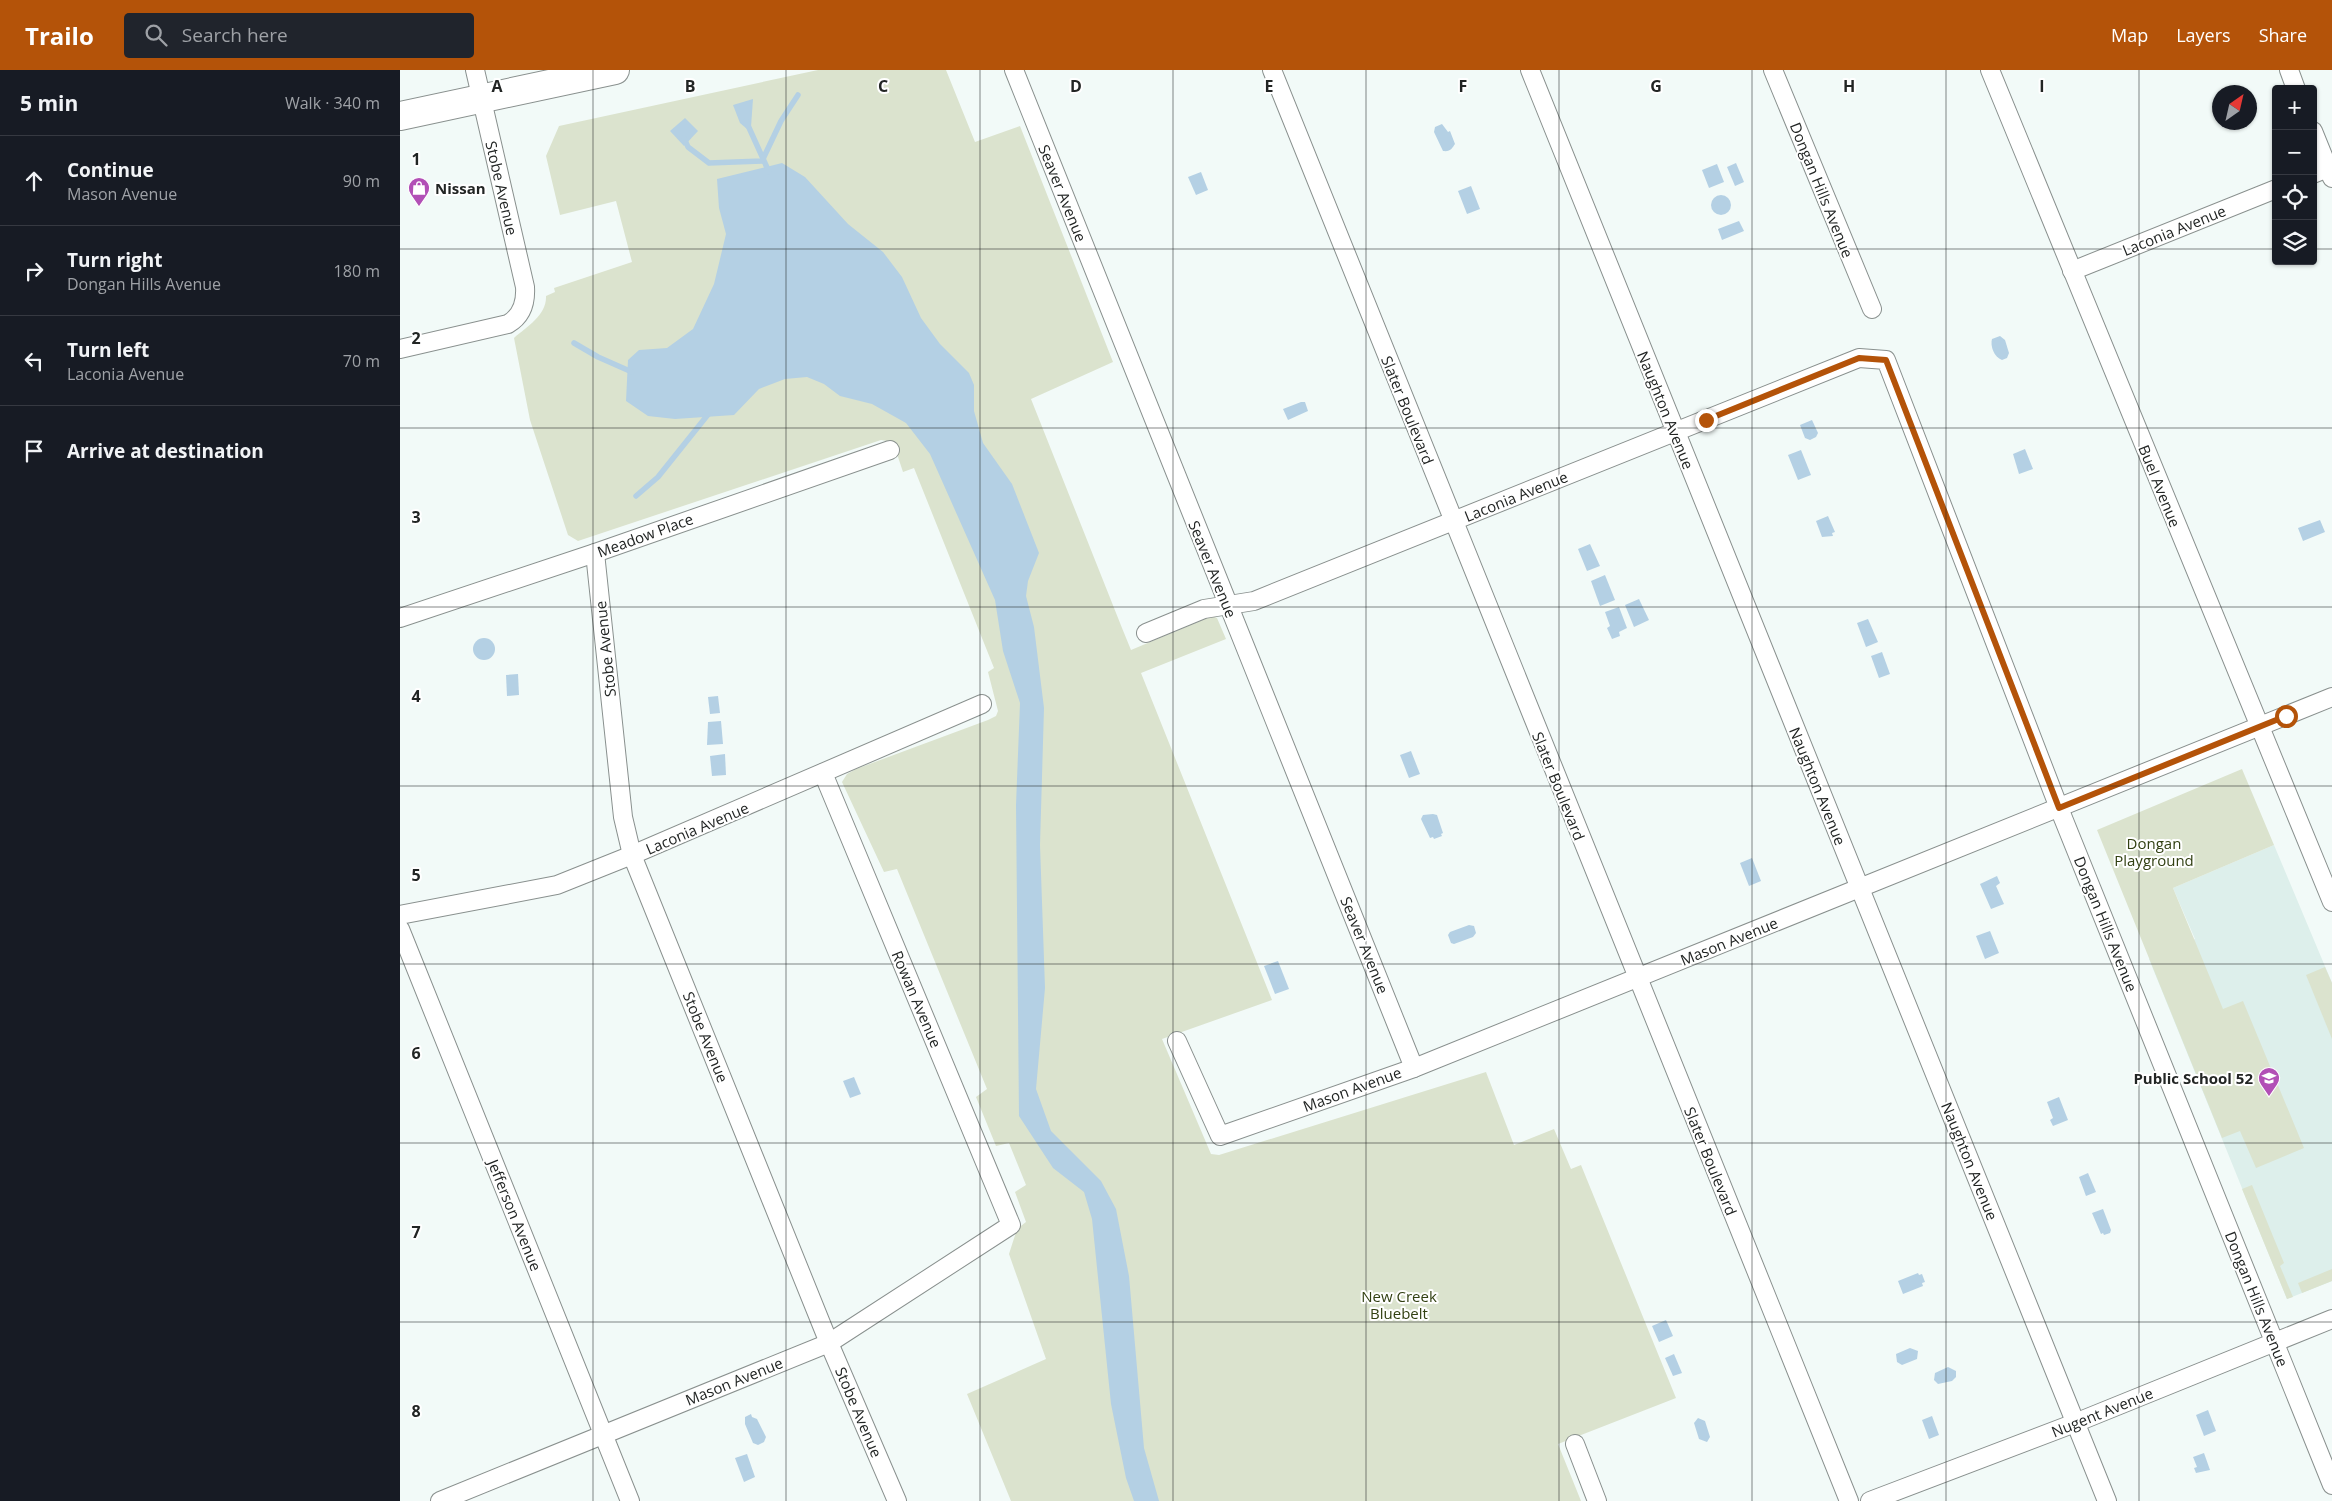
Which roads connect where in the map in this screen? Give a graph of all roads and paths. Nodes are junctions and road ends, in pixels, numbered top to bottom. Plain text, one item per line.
1 (475, 70) edge
2 (615, 70) edge
3 (1014, 70) edge
4 (1272, 70) edge
5 (1530, 70) edge
6 (1773, 70) edge
7 (1990, 70) edge
8 (2289, 70) edge
9 (2295, 85) edge
10 (482, 99) junction
11 (400, 116) edge
12 (2317, 146) edge
13 (2324, 173) edge
14 (2272, 191) edge
15 (2072, 271) junction
16 (1872, 309) dead end
17 (400, 349) edge
18 (1886, 360) joint
19 (1675, 432) junction
20 (890, 450) dead end
21 (1452, 521) junction
22 (595, 553) junction
23 (1228, 605) junction
24 (400, 618) edge
25 (1146, 633) dead end
26 (2332, 697) edge
27 (982, 704) dead end
28 (2259, 727) junction
29 (823, 773) junction
30 (2059, 808) junction
31 (632, 856) junction
32 (1860, 888) junction
33 (2332, 902) edge
34 (400, 915) edge
35 (400, 930) edge
36 (1637, 979) junction
37 (1177, 1041) dead end
38 (1414, 1068) junction
39 (1011, 1225) joint
40 (2332, 1319) edge
41 (2275, 1342) junction
42 (829, 1343) junction
43 (2075, 1423) junction
44 (602, 1434) junction
45 (1575, 1444) dead end
46 (2332, 1485) edge
47 (440, 1501) edge
48 (630, 1501) edge
49 (897, 1501) edge
50 (1597, 1501) edge
51 (1849, 1501) edge
52 (1870, 1501) edge
53 (2107, 1501) edge

1 - 10 street, Stobe Avenue
2 - 10 main road
3 - 23 street, Seaver Avenue
4 - 21 street, Slater Boulevard
5 - 19 street, Naughton Avenue
6 - 16 street, Dongan Hills Avenue
7 - 15 street, Buel Avenue
8 - 9 street
10 - 11 main road
10 - 17 street, Stobe Avenue
12 - 13 street
14 - 15 street, Laconia Avenue
15 - 28 street, Buel Avenue
18 - 19 street, Laconia Avenue
18 - 30 street, Dongan Hills Avenue
19 - 21 street, Laconia Avenue
19 - 32 street, Naughton Avenue
20 - 22 street, Meadow Place
21 - 23 street, Laconia Avenue
21 - 36 street, Slater Boulevard
22 - 24 street, Meadow Place
22 - 31 street, Stobe Avenue
23 - 25 street, Laconia Avenue
23 - 38 street, Seaver Avenue
26 - 28 street, Mason Avenue
27 - 29 street, Laconia Avenue
28 - 30 street, Mason Avenue
28 - 33 street, Buel Avenue
29 - 31 street, Laconia Avenue
29 - 39 street, Rowan Avenue
30 - 32 street, Mason Avenue
30 - 41 street, Dongan Hills Avenue
31 - 34 street, Laconia Avenue
31 - 42 street, Stobe Avenue
32 - 36 street, Mason Avenue
32 - 43 street, Naughton Avenue
35 - 44 street, Jefferson Avenue
36 - 38 street, Mason Avenue
36 - 51 street, Slater Boulevard
37 - 38 street, Mason Avenue
39 - 42 street, Mason Avenue
40 - 41 street, Nugent Avenue
41 - 43 street, Nugent Avenue
41 - 46 street, Dongan Hills Avenue
42 - 44 street, Mason Avenue
42 - 49 street, Stobe Avenue
43 - 52 street, Nugent Avenue
43 - 53 street, Naughton Avenue
44 - 47 street, Mason Avenue
44 - 48 street, Jefferson Avenue
45 - 50 street

